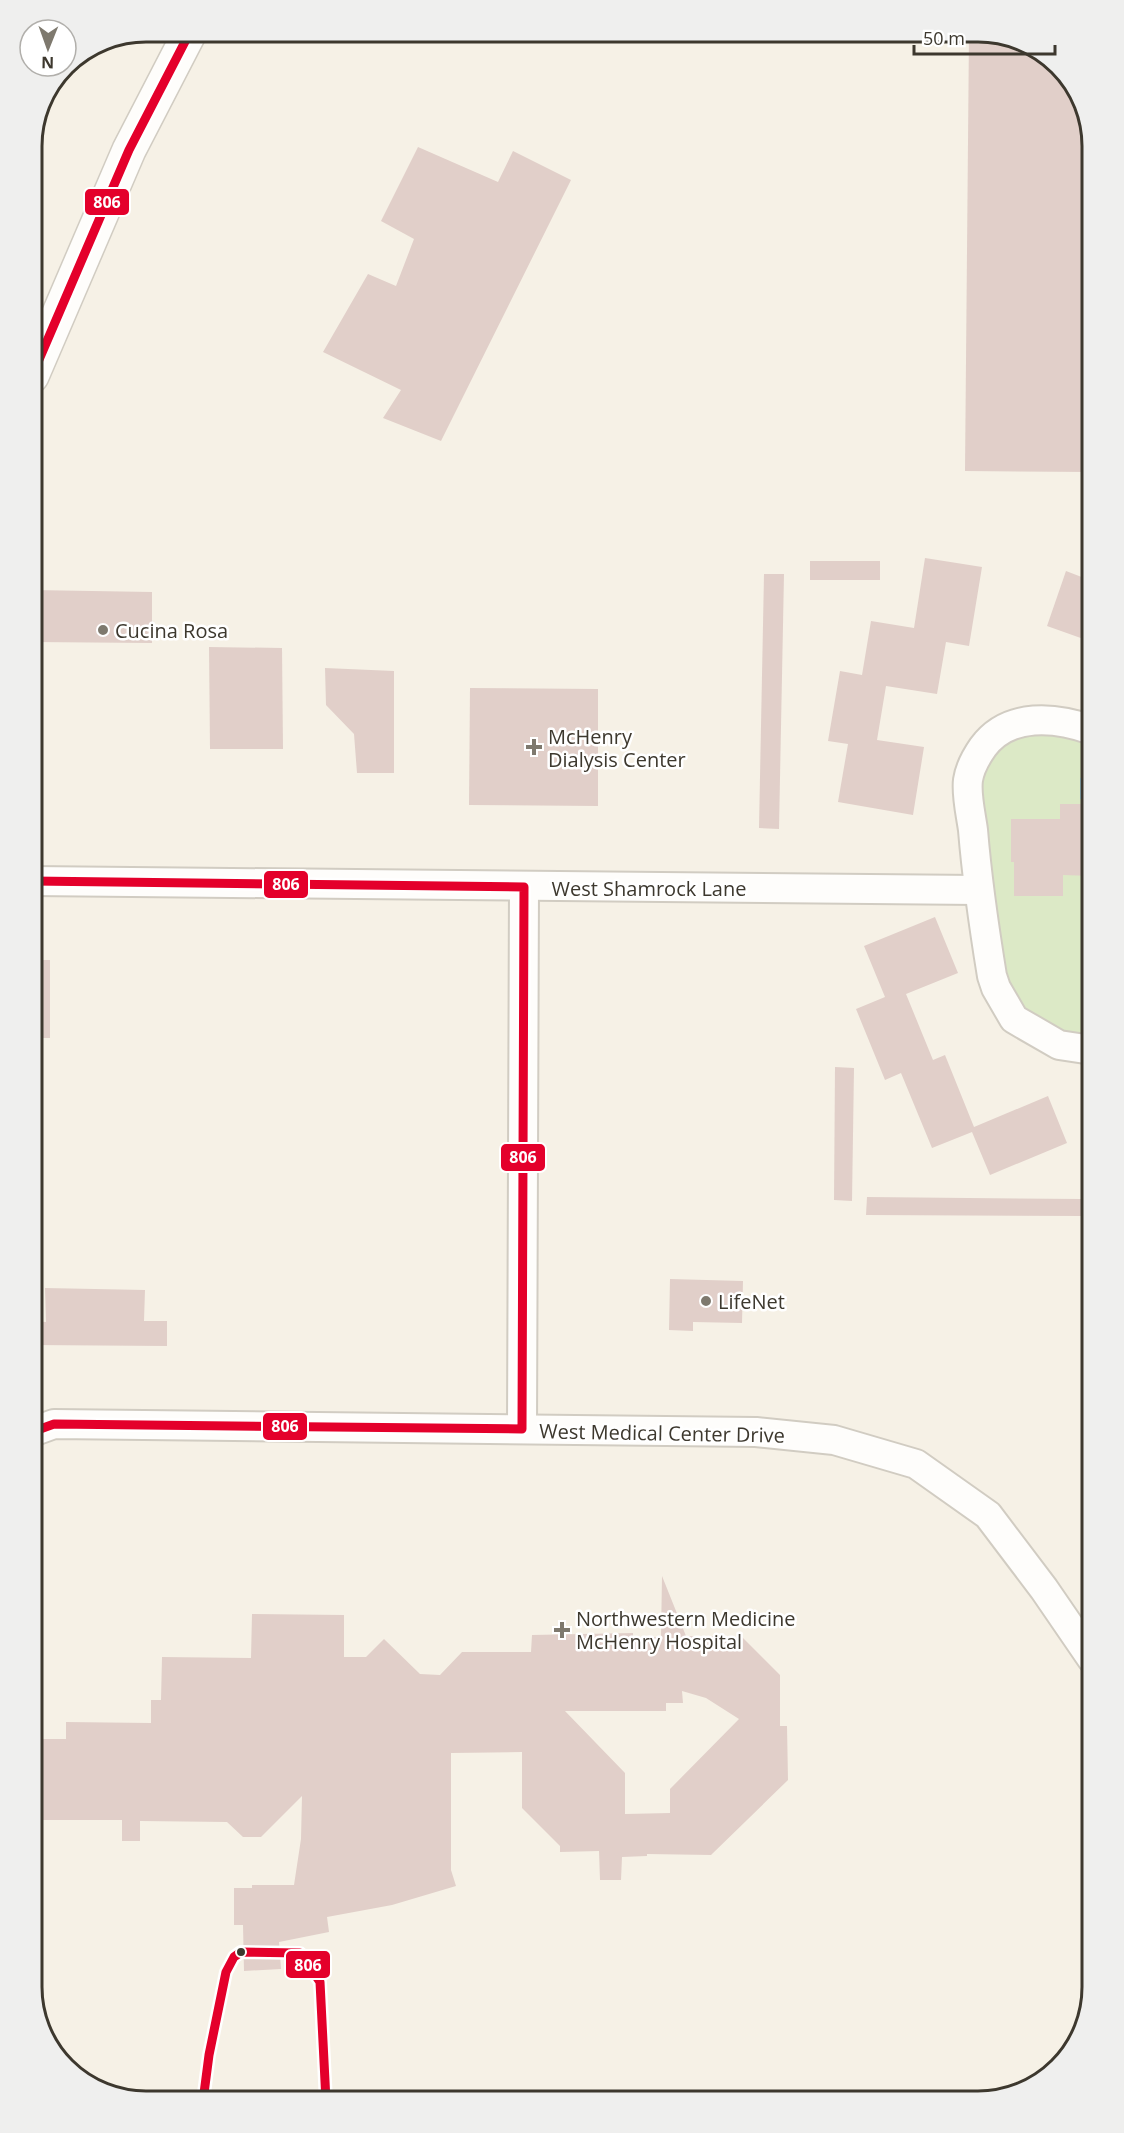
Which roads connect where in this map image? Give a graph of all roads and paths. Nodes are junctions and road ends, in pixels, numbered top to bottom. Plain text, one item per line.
1 (185, 42) edge
2 (42, 353) edge
3 (1082, 727) edge
4 (42, 881) edge
5 (524, 887) junction
6 (978, 891) junction
7 (1082, 1048) edge
8 (42, 1428) edge
9 (522, 1429) junction
10 (1082, 1644) edge

1 - 2 main road
3 - 6 street
4 - 5 street, West Shamrock Lane
5 - 6 street, West Shamrock Lane
5 - 9 street
6 - 7 street
8 - 9 street, West Medical Center Drive
9 - 10 street, West Medical Center Drive

